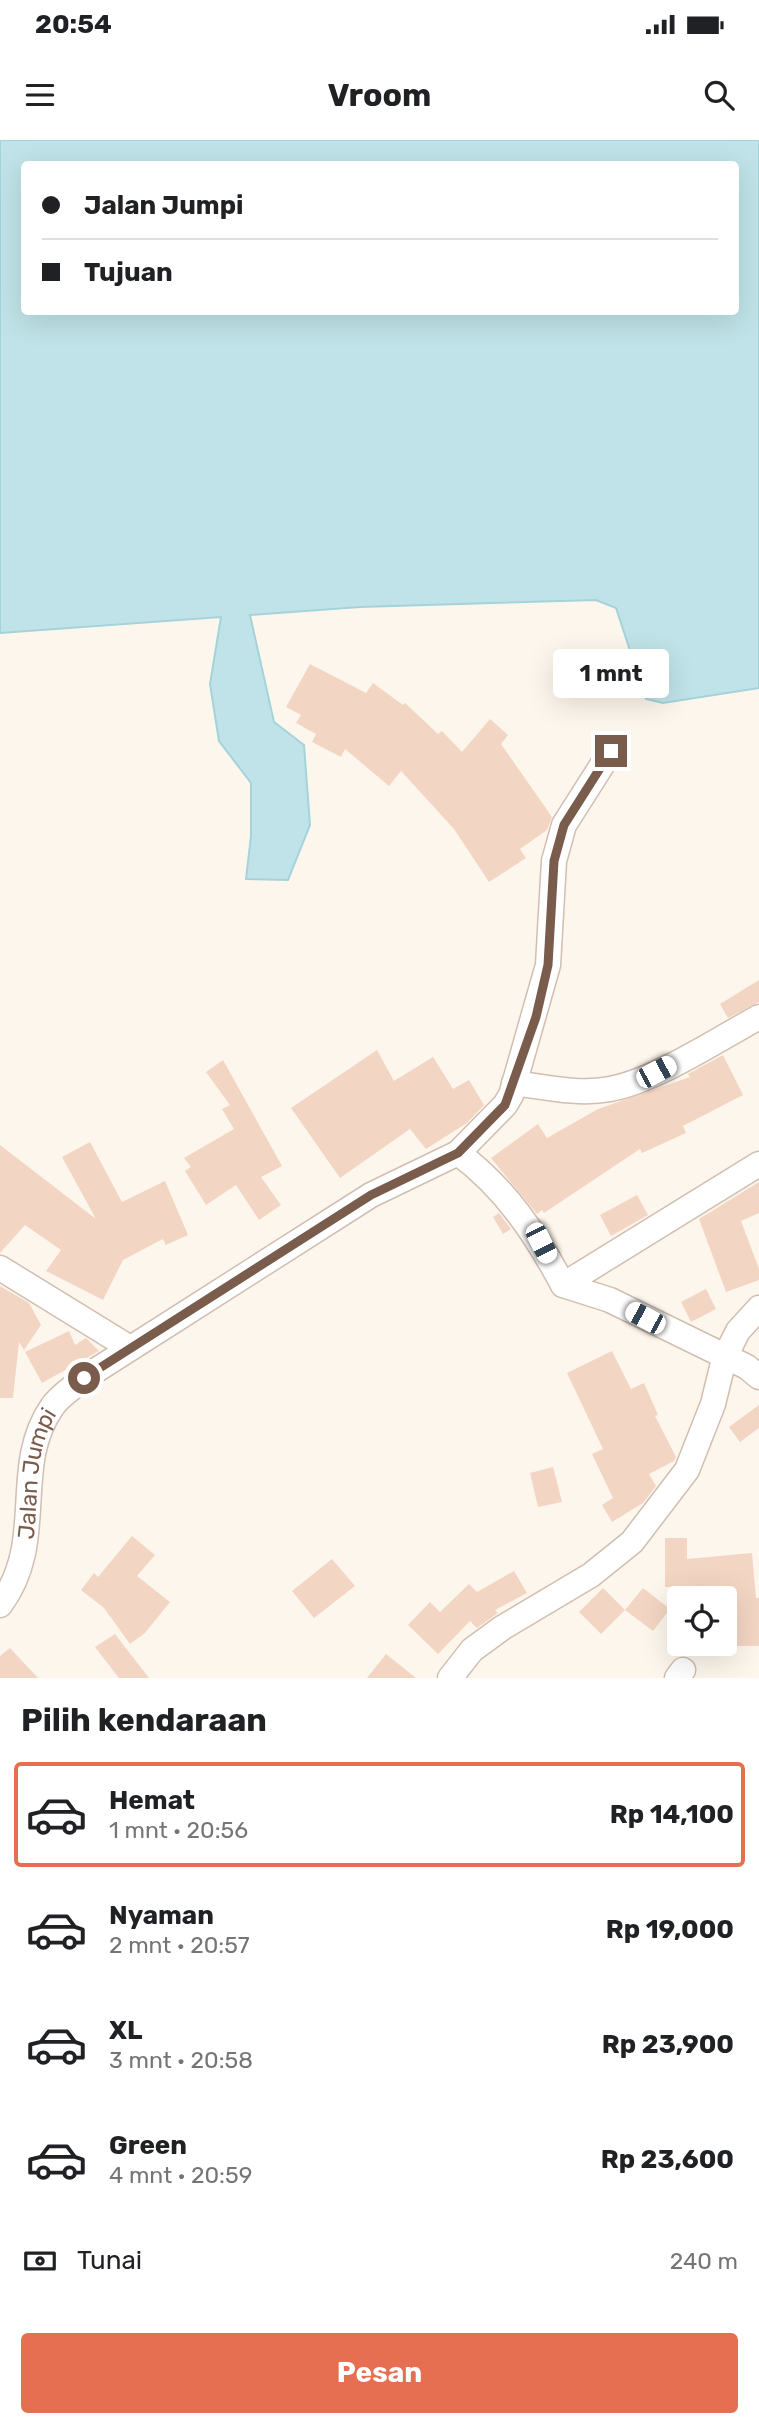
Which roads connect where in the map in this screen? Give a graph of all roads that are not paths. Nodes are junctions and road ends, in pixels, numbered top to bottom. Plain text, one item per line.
1 (611, 751) dead end
2 (759, 1017) edge
3 (514, 1083) junction
4 (458, 1153) junction
5 (759, 1164) edge
6 (0, 1268) edge
7 (563, 1285) junction
8 (759, 1308) edge
9 (131, 1348) junction
10 (724, 1359) junction
11 (759, 1377) edge
12 (0, 1605) edge
13 (450, 1678) edge

1 - 3 street, Jalan Jumpi
2 - 3 street
3 - 4 street, Jalan Jumpi
4 - 7 street
4 - 9 street, Jalan Jumpi
5 - 7 street
6 - 9 street
7 - 10 street
8 - 10 street
9 - 12 street, Jalan Jumpi
10 - 11 street
10 - 13 street

